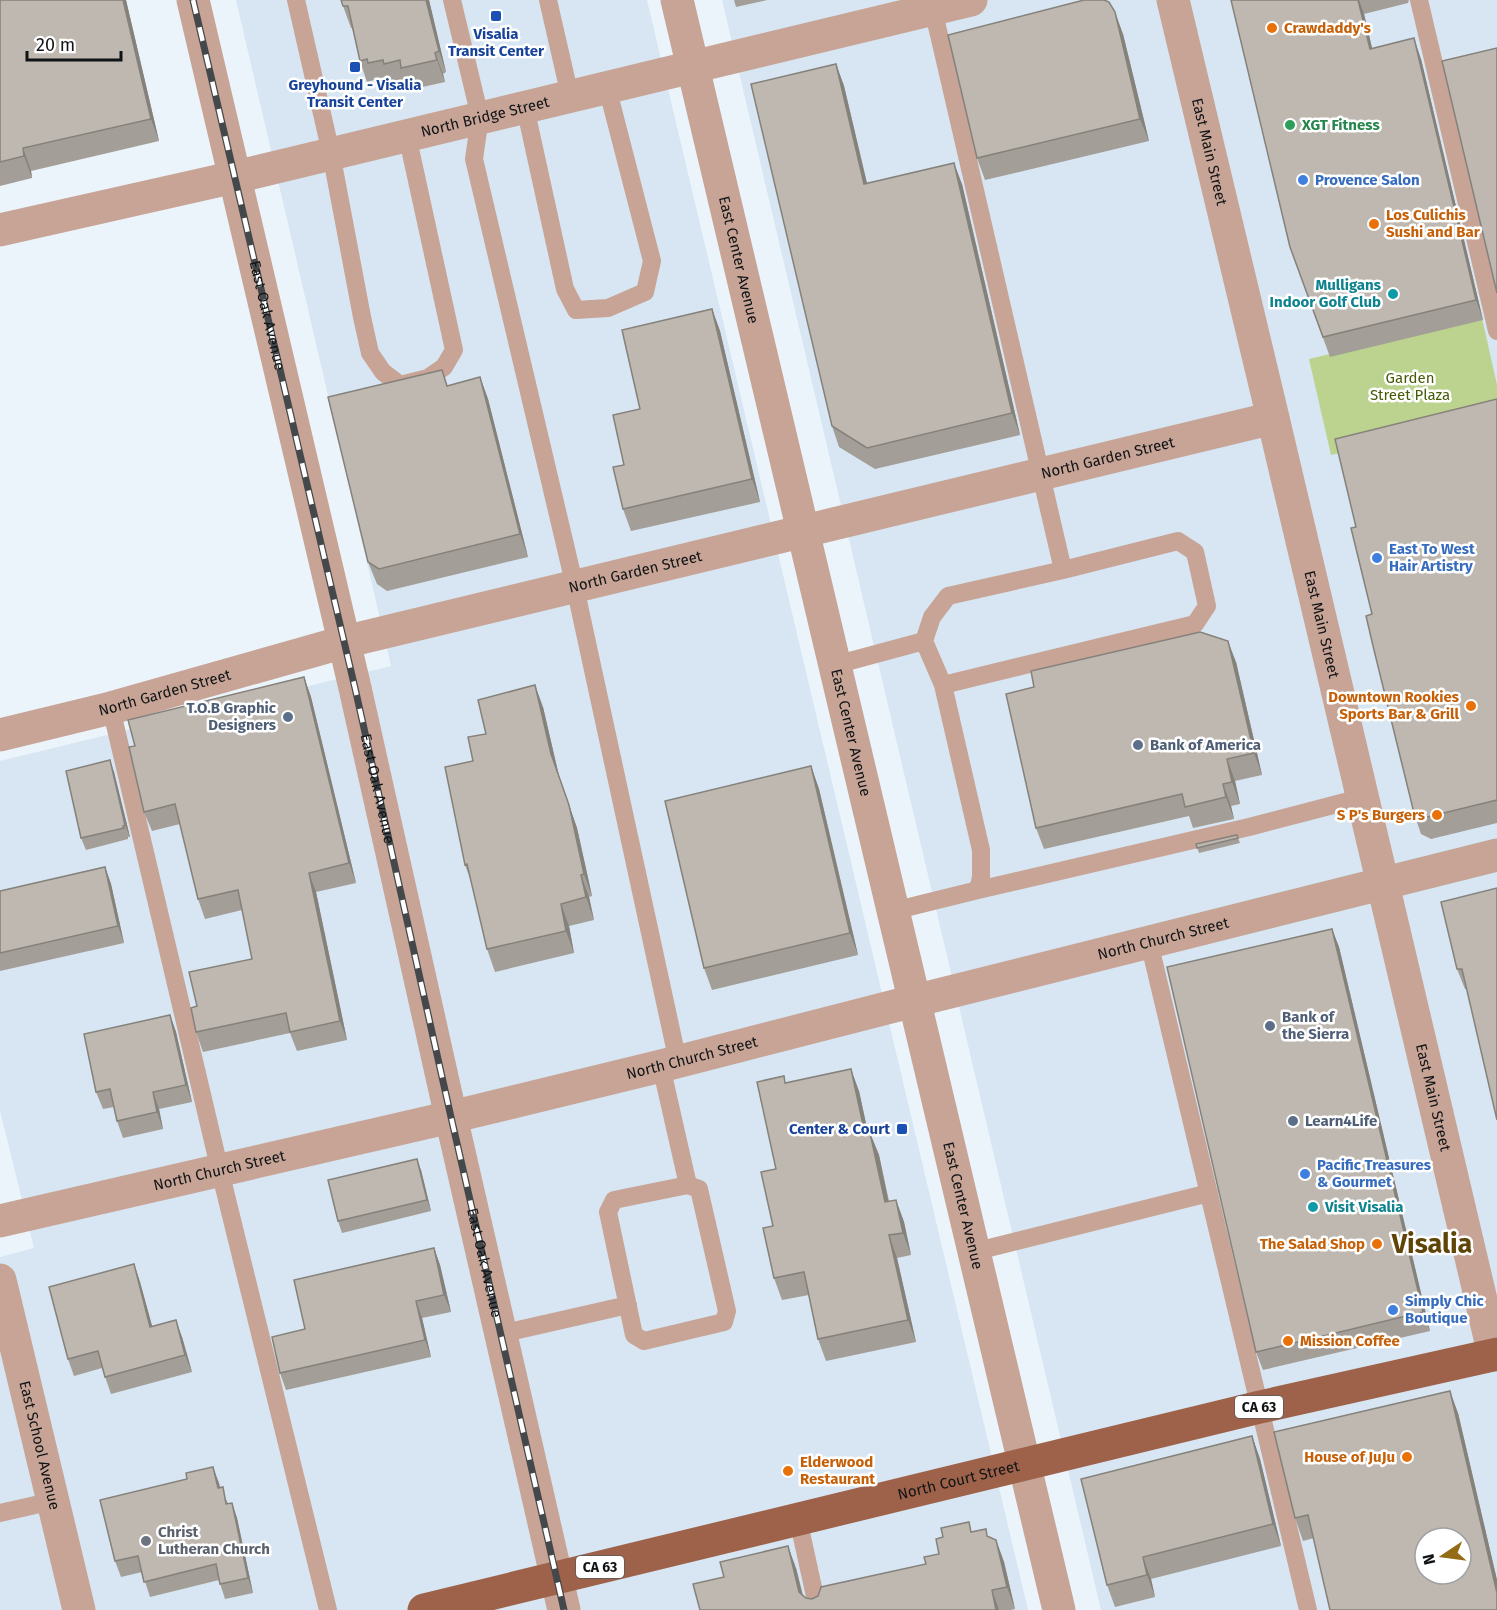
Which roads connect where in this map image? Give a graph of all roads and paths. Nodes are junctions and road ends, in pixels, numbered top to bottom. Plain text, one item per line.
1 (193, 0) edge
2 (296, 0) edge
3 (452, 0) edge
4 (548, 0) edge
5 (677, 0) edge
6 (971, 0) edge
7 (1173, 0) edge
8 (1419, 0) edge
9 (926, 7) edge
10 (692, 66) junction
11 (607, 87) junction
12 (570, 96) junction
13 (525, 107) junction
14 (480, 117) junction
15 (407, 135) junction
16 (331, 153) junction
17 (235, 177) junction
18 (0, 230) edge
19 (1497, 331) edge
20 (1273, 418) junction
21 (1042, 474) junction
22 (803, 532) junction
23 (1063, 570) junction
24 (575, 587) junction
25 (924, 641) junction
26 (344, 642) junction
27 (835, 665) junction
28 (943, 685) junction
29 (111, 708) junction
30 (0, 735) edge
31 (1364, 797) junction
32 (1497, 855) edge
33 (1383, 883) junction
34 (978, 890) junction
35 (893, 911) junction
36 (1149, 942) junction
37 (914, 1001) junction
38 (669, 1064) junction
39 (451, 1117) junction
40 (220, 1171) junction
41 (688, 1185) junction
42 (1209, 1193) junction
43 (0, 1221) edge
44 (974, 1251) junction
45 (0, 1280) edge
46 (628, 1305) junction
47 (500, 1334) junction
48 (1496, 1359) edge
49 (1260, 1407) junction
50 (1026, 1464) junction
51 (53, 1501) junction
52 (0, 1514) edge
53 (798, 1519) junction
54 (556, 1578) junction
55 (79, 1610) edge
56 (328, 1610) edge
57 (424, 1610) edge
58 (564, 1610) edge
59 (818, 1610) edge
60 (1059, 1610) edge
61 (1308, 1610) edge

1 - 17 street, East Oak Avenue
2 - 16 lane
3 - 14 lane
4 - 12 lane
5 - 10 street, East Center Avenue
6 - 9 street, North Bridge Street
7 - 20 street, East Main Street
8 - 19 lane
9 - 10 street, North Bridge Street
9 - 21 lane
10 - 11 street, North Bridge Street
10 - 22 street, East Center Avenue
11 - 12 street, North Bridge Street
11 - 13 lane
12 - 13 street, North Bridge Street
13 - 14 street, North Bridge Street
14 - 15 street, North Bridge Street
14 - 24 lane
15 - 16 street, North Bridge Street
15 - 16 lane
16 - 17 street, North Bridge Street
17 - 18 street, North Bridge Street
17 - 26 street, East Oak Avenue
20 - 21 street, North Garden Street
20 - 31 street, East Main Street
21 - 22 street, North Garden Street
21 - 23 lane
22 - 24 street, North Garden Street
22 - 27 street, East Center Avenue
23 - 25 lane
23 - 28 lane
24 - 26 street, North Garden Street
24 - 38 lane
25 - 27 lane
25 - 28 lane
26 - 29 street, North Garden Street
26 - 39 street, East Oak Avenue
27 - 35 street, East Center Avenue
28 - 34 lane
29 - 30 street, North Garden Street
29 - 40 lane
31 - 33 street, East Main Street
31 - 34 lane
32 - 33 street, North Church Street
33 - 36 street, North Church Street
33 - 48 street, East Main Street
34 - 35 lane
35 - 37 street, East Center Avenue
36 - 37 street, North Church Street
36 - 42 lane
37 - 38 street, North Church Street
37 - 44 street, East Center Avenue
38 - 39 street, North Church Street
38 - 41 lane
39 - 40 street, North Church Street
39 - 47 street, East Oak Avenue
40 - 43 street, North Church Street
40 - 56 lane
41 - 46 lane
41 - 46 lane
42 - 44 lane
42 - 49 lane
44 - 50 street, East Center Avenue
45 - 51 street, East School Avenue
46 - 47 lane
47 - 54 street, East Oak Avenue
48 - 49 main road, North Court Street / CA 63
49 - 50 main road, North Court Street / CA 63
49 - 61 lane
50 - 53 main road, North Court Street / CA 63
50 - 60 street, East Center Avenue
51 - 52 lane
51 - 55 street, East School Avenue
53 - 54 main road, North Court Street / CA 63
53 - 59 lane
54 - 57 main road, North Court Street / CA 63
54 - 58 street, East Oak Avenue

